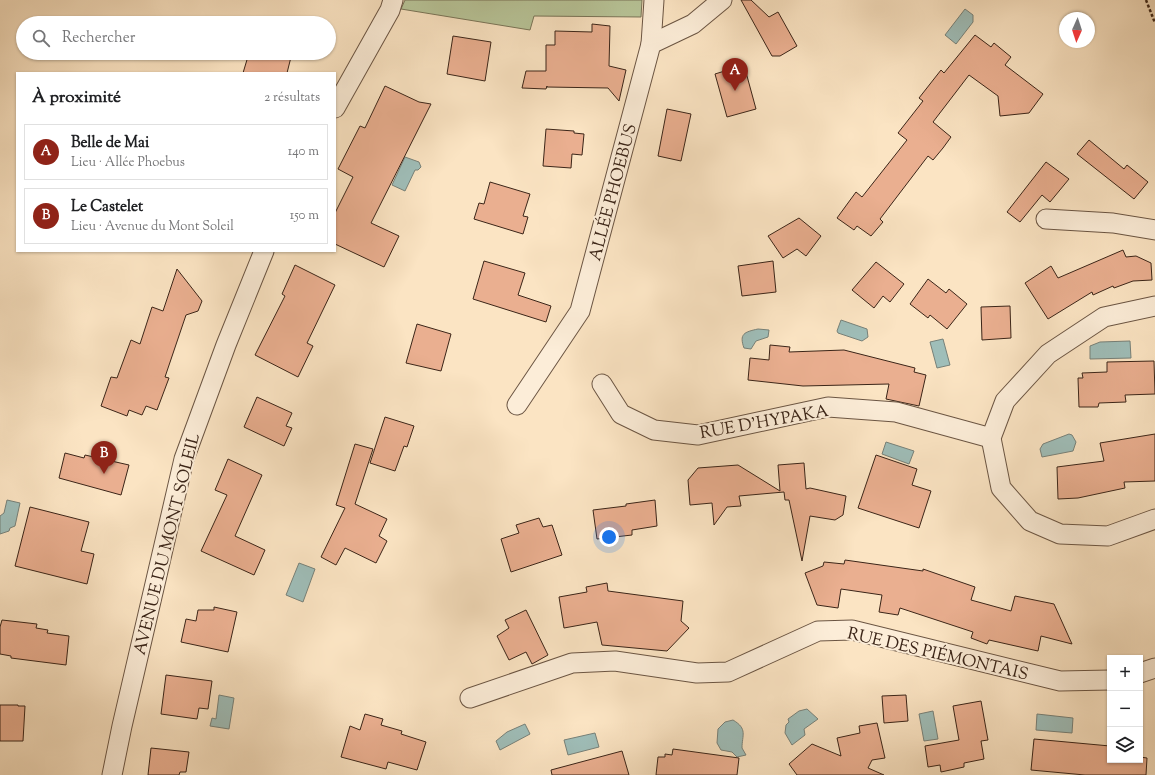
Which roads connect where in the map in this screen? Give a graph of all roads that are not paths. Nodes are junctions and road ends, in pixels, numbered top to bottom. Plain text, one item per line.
1 (393, 0) edge
2 (654, 0) edge
3 (722, 0) edge
4 (652, 44) junction
5 (336, 106) edge
6 (1046, 219) dead end
7 (1155, 230) edge
8 (264, 252) edge
9 (1155, 306) edge
10 (602, 384) dead end
11 (517, 405) dead end
12 (991, 438) junction
13 (1155, 519) edge
14 (1155, 668) edge
15 (1143, 672) edge
16 (1107, 680) edge
17 (470, 698) dead end
18 (112, 775) edge

1 - 5 street
2 - 4 street, ALLÉE PHOEBUS
3 - 4 street
4 - 11 street, ALLÉE PHOEBUS
6 - 7 street
8 - 18 street, AVENUE DU MONT SOLEIL
9 - 12 street
10 - 12 street, RUE D'HYPAKA
12 - 13 street
14 - 15 street
16 - 17 street, RUE DES PIÉMONTAIS

